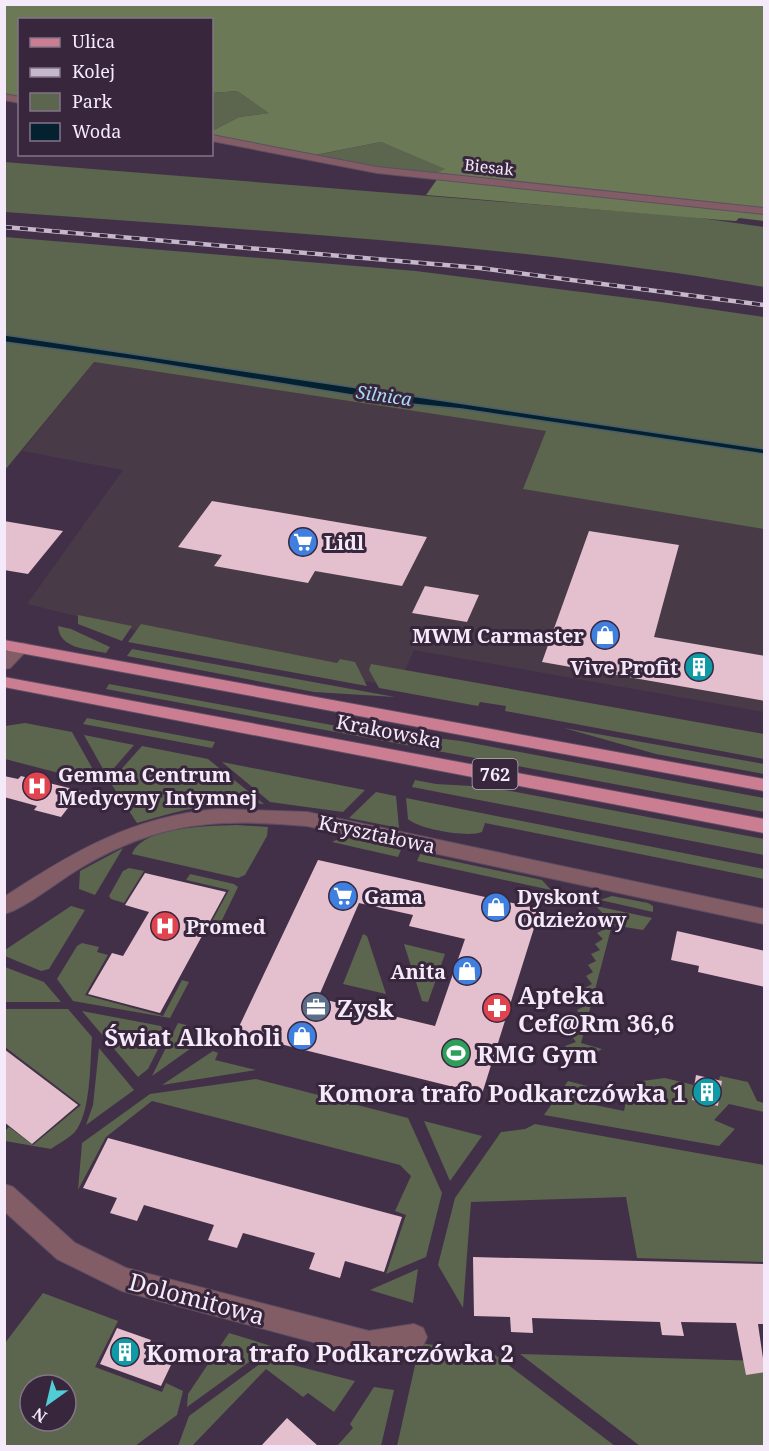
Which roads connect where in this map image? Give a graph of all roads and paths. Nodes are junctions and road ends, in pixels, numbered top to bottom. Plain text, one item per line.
1 (213, 138) edge
2 (765, 211) edge
3 (13, 646) edge
4 (4, 664) edge
5 (4, 682) edge
6 (765, 785) edge
7 (765, 825) edge
8 (4, 907) edge
9 (765, 917) edge
10 (4, 1195) edge
11 (414, 1337) dead end

1 - 2 street, Biesak
3 - 4 street
3 - 6 main road, Krakowska / 762
5 - 7 main road, Krakowska / 762
8 - 9 street, Kryształowa
10 - 11 street, Dolomitowa

